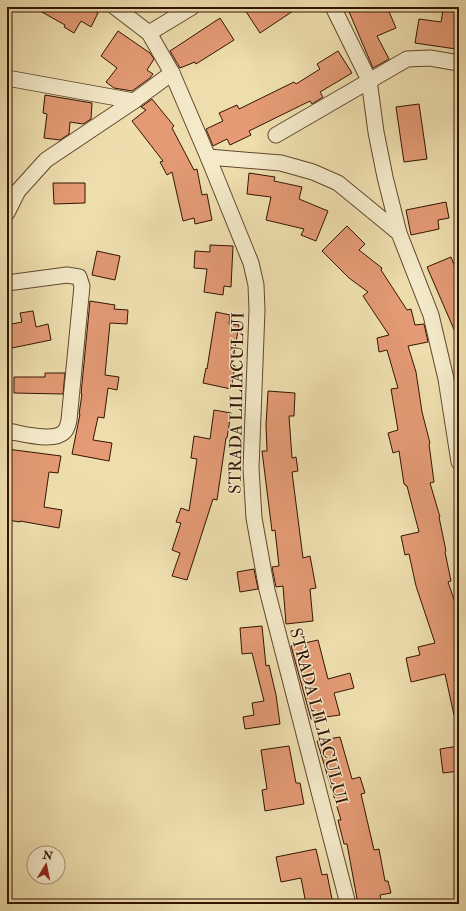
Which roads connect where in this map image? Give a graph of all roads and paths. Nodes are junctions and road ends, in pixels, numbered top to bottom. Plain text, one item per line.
1 (115, 7) edge
2 (192, 7) edge
3 (333, 7) edge
4 (149, 33) junction
5 (459, 63) edge
6 (172, 73) junction
7 (7, 78) edge
8 (369, 80) junction
9 (134, 101) junction
10 (276, 135) dead end
11 (208, 157) junction
12 (7, 213) edge
13 (400, 233) junction
14 (7, 283) edge
15 (7, 431) edge
16 (459, 462) edge
17 (348, 904) edge

1 - 4 street
2 - 4 street
3 - 8 street
4 - 6 street, STRADA LILIACULUI
5 - 8 street
6 - 9 street
6 - 11 street, STRADA LILIACULUI
7 - 9 street
8 - 10 street
8 - 13 street
9 - 12 street
11 - 13 street
11 - 17 street, STRADA LILIACULUI
13 - 16 street
14 - 15 street

